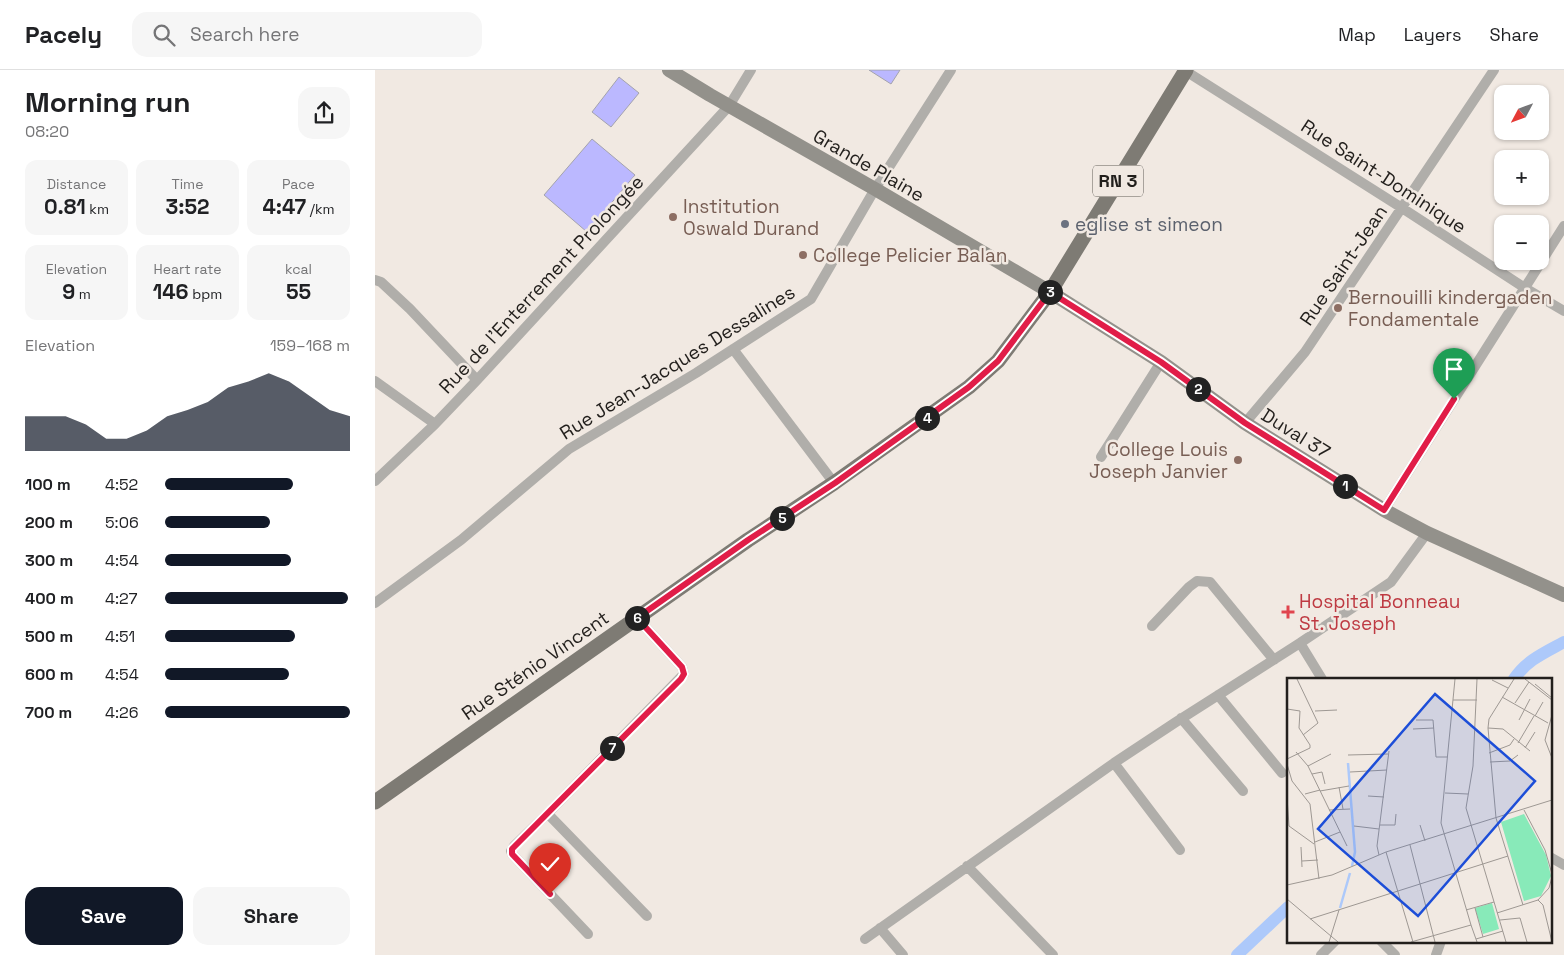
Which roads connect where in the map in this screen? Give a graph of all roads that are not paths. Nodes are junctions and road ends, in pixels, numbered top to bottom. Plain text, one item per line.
1 (669, 70) edge
2 (751, 70) edge
3 (951, 70) edge
4 (1185, 70) edge
5 (1493, 70) edge
6 (729, 106) junction
7 (875, 189) junction
8 (1403, 208) junction
9 (1564, 226) edge
10 (375, 280) edge
11 (1525, 288) junction
12 (1050, 292) junction
13 (1564, 312) edge
14 (733, 349) junction
15 (1161, 362) junction
16 (477, 380) junction
17 (375, 381) edge
18 (1245, 423) junction
19 (435, 424) junction
20 (1101, 458) dead end
21 (375, 481) edge
22 (835, 483) junction
23 (1384, 510) junction
24 (1427, 533) junction
25 (1564, 595) edge
26 (375, 603) edge
27 (637, 618) junction
28 (1152, 626) dead end
29 (1300, 643) junction
30 (1274, 660) junction
31 (1321, 678) edge
32 (1218, 695) junction
33 (1181, 718) junction
34 (1114, 763) junction
35 (1282, 773) dead end
36 (1243, 790) dead end
37 (375, 802) edge
38 (548, 814) junction
39 (1180, 850) dead end
40 (1551, 858) edge
41 (1564, 865) edge
42 (967, 866) junction
43 (647, 916) dead end
44 (880, 928) junction
45 (588, 934) dead end
46 (865, 939) dead end
47 (1334, 942) edge
48 (1382, 942) edge
49 (1441, 942) edge
50 (903, 955) edge
51 (1053, 955) edge
52 (1321, 955) edge
53 (1395, 955) edge
54 (1435, 955) edge

1 - 6 street, Grande Plaine
2 - 6 street, Rue de l'Enterrement Prolongée
3 - 7 street, Rue Jean-Jacques Dessalines
4 - 8 street, Rue Saint-Dominique
4 - 12 main road, Rue Sténio Vincent / RN 3
5 - 8 street, Rue Saint-Jean
6 - 7 street, Grande Plaine
6 - 16 street, Rue de l'Enterrement Prolongée
7 - 12 street, Grande Plaine
7 - 14 street, Rue Jean-Jacques Dessalines
8 - 11 street, Rue Saint-Dominique
8 - 18 street, Rue Saint-Jean
9 - 11 street
10 - 16 street
11 - 13 street, Rue Saint-Dominique
11 - 23 street
12 - 15 street, Duval 37
12 - 22 main road, Rue Sténio Vincent / RN 3
14 - 22 street
14 - 26 street, Rue Jean-Jacques Dessalines
15 - 18 street, Duval 37
15 - 20 street
16 - 19 street, Rue de l'Enterrement Prolongée
17 - 19 street
18 - 23 street, Duval 37
19 - 21 street, Rue de l'Enterrement Prolongée
22 - 27 main road, Rue Sténio Vincent / RN 3
23 - 24 street, Duval 37
24 - 25 street, Duval 37
24 - 29 street
27 - 37 main road, Rue Sténio Vincent / RN 3
27 - 38 street
28 - 30 street
29 - 30 street
29 - 31 street
30 - 32 street
32 - 33 street
32 - 35 street
33 - 34 street
33 - 36 street
34 - 39 street
34 - 42 street
38 - 43 street
38 - 45 street
40 - 41 street
42 - 44 street
42 - 51 street
44 - 46 street
44 - 50 street
47 - 52 street
48 - 53 street
49 - 54 street

